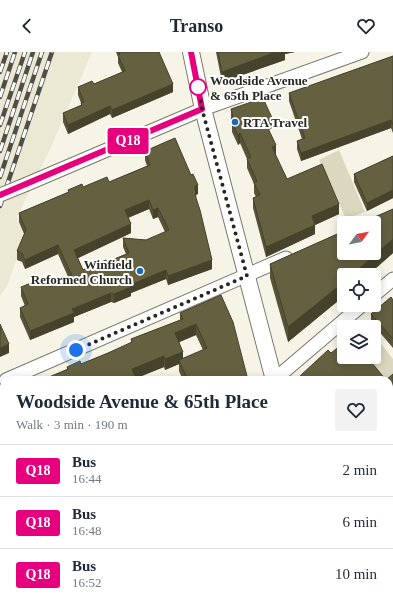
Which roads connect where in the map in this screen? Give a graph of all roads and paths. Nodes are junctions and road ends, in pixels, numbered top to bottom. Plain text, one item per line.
1 (191, 52) edge
2 (362, 52) edge
3 (202, 109) junction
4 (0, 195) edge
5 (301, 251) edge
6 (247, 276) junction
7 (393, 279) edge
8 (381, 289) edge
9 (354, 312) edge
10 (17, 376) edge
11 (273, 376) edge
12 (279, 376) edge

1 - 3 street
2 - 3 street
3 - 4 street, bridge
3 - 6 street
5 - 6 street
6 - 10 street
6 - 11 street
7 - 8 street
9 - 12 street

